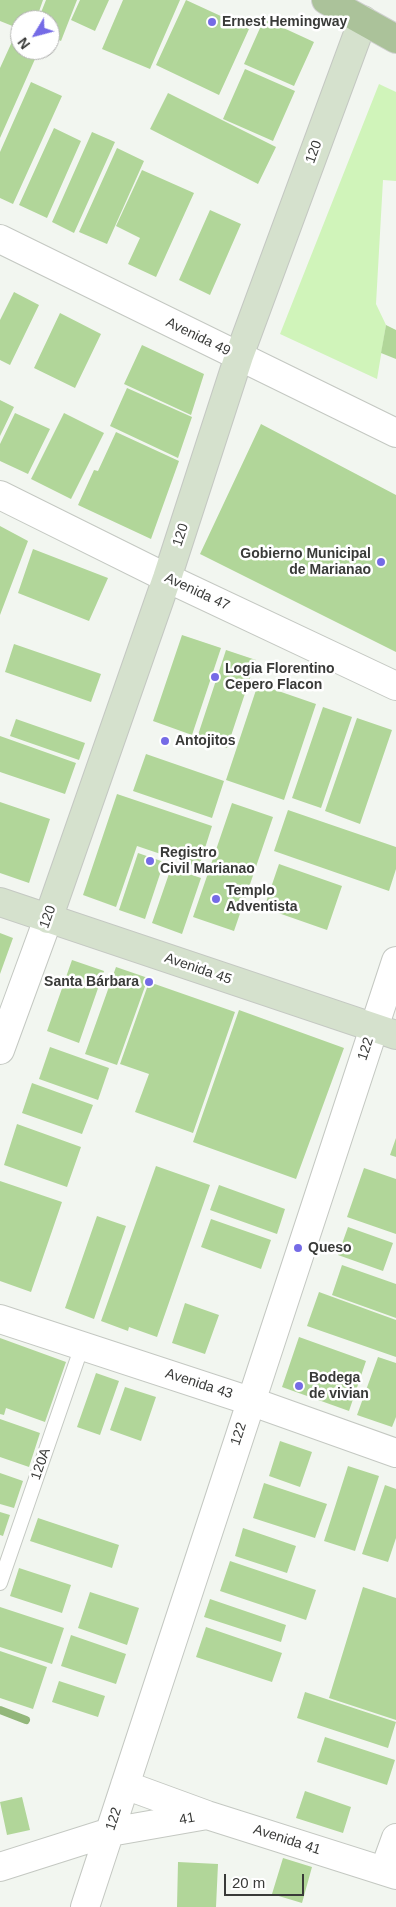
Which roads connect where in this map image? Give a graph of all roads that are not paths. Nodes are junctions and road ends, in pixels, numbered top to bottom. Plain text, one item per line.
1 (326, 0) edge
2 (363, 20) junction
3 (396, 39) edge
4 (0, 239) edge
5 (239, 356) junction
6 (396, 433) edge
7 (0, 495) edge
8 (166, 578) junction
9 (396, 686) edge
10 (0, 902) edge
11 (48, 919) junction
12 (396, 961) edge
13 (384, 1032) edge
14 (0, 1050) edge
15 (0, 1319) edge
16 (82, 1346) junction
17 (250, 1401) junction
18 (396, 1454) edge
19 (0, 1583) edge
20 (125, 1785) junction
21 (207, 1815) junction
22 (110, 1832) junction
23 (396, 1838) edge
24 (0, 1867) edge
25 (390, 1873) edge
26 (85, 1907) edge

1 - 2 main road
2 - 3 main road
2 - 5 street, 120
4 - 5 street, Avenida 49
5 - 6 street, Avenida 49
5 - 8 street, 120
7 - 8 street, Avenida 47
8 - 9 street, Avenida 47
8 - 11 street, 120
10 - 11 street, Avenida 45
11 - 13 street, Avenida 45
11 - 14 street, 120
12 - 13 street, 122
13 - 17 street, 122
15 - 16 street, Avenida 43
16 - 17 street, Avenida 43
16 - 19 lane, 120A
17 - 18 street, Avenida 43
17 - 20 street, 122
20 - 21 street, 41
20 - 22 street, 122
21 - 22 street, 41
21 - 25 street, Avenida 41
22 - 24 street
22 - 26 street, 122
23 - 25 street

